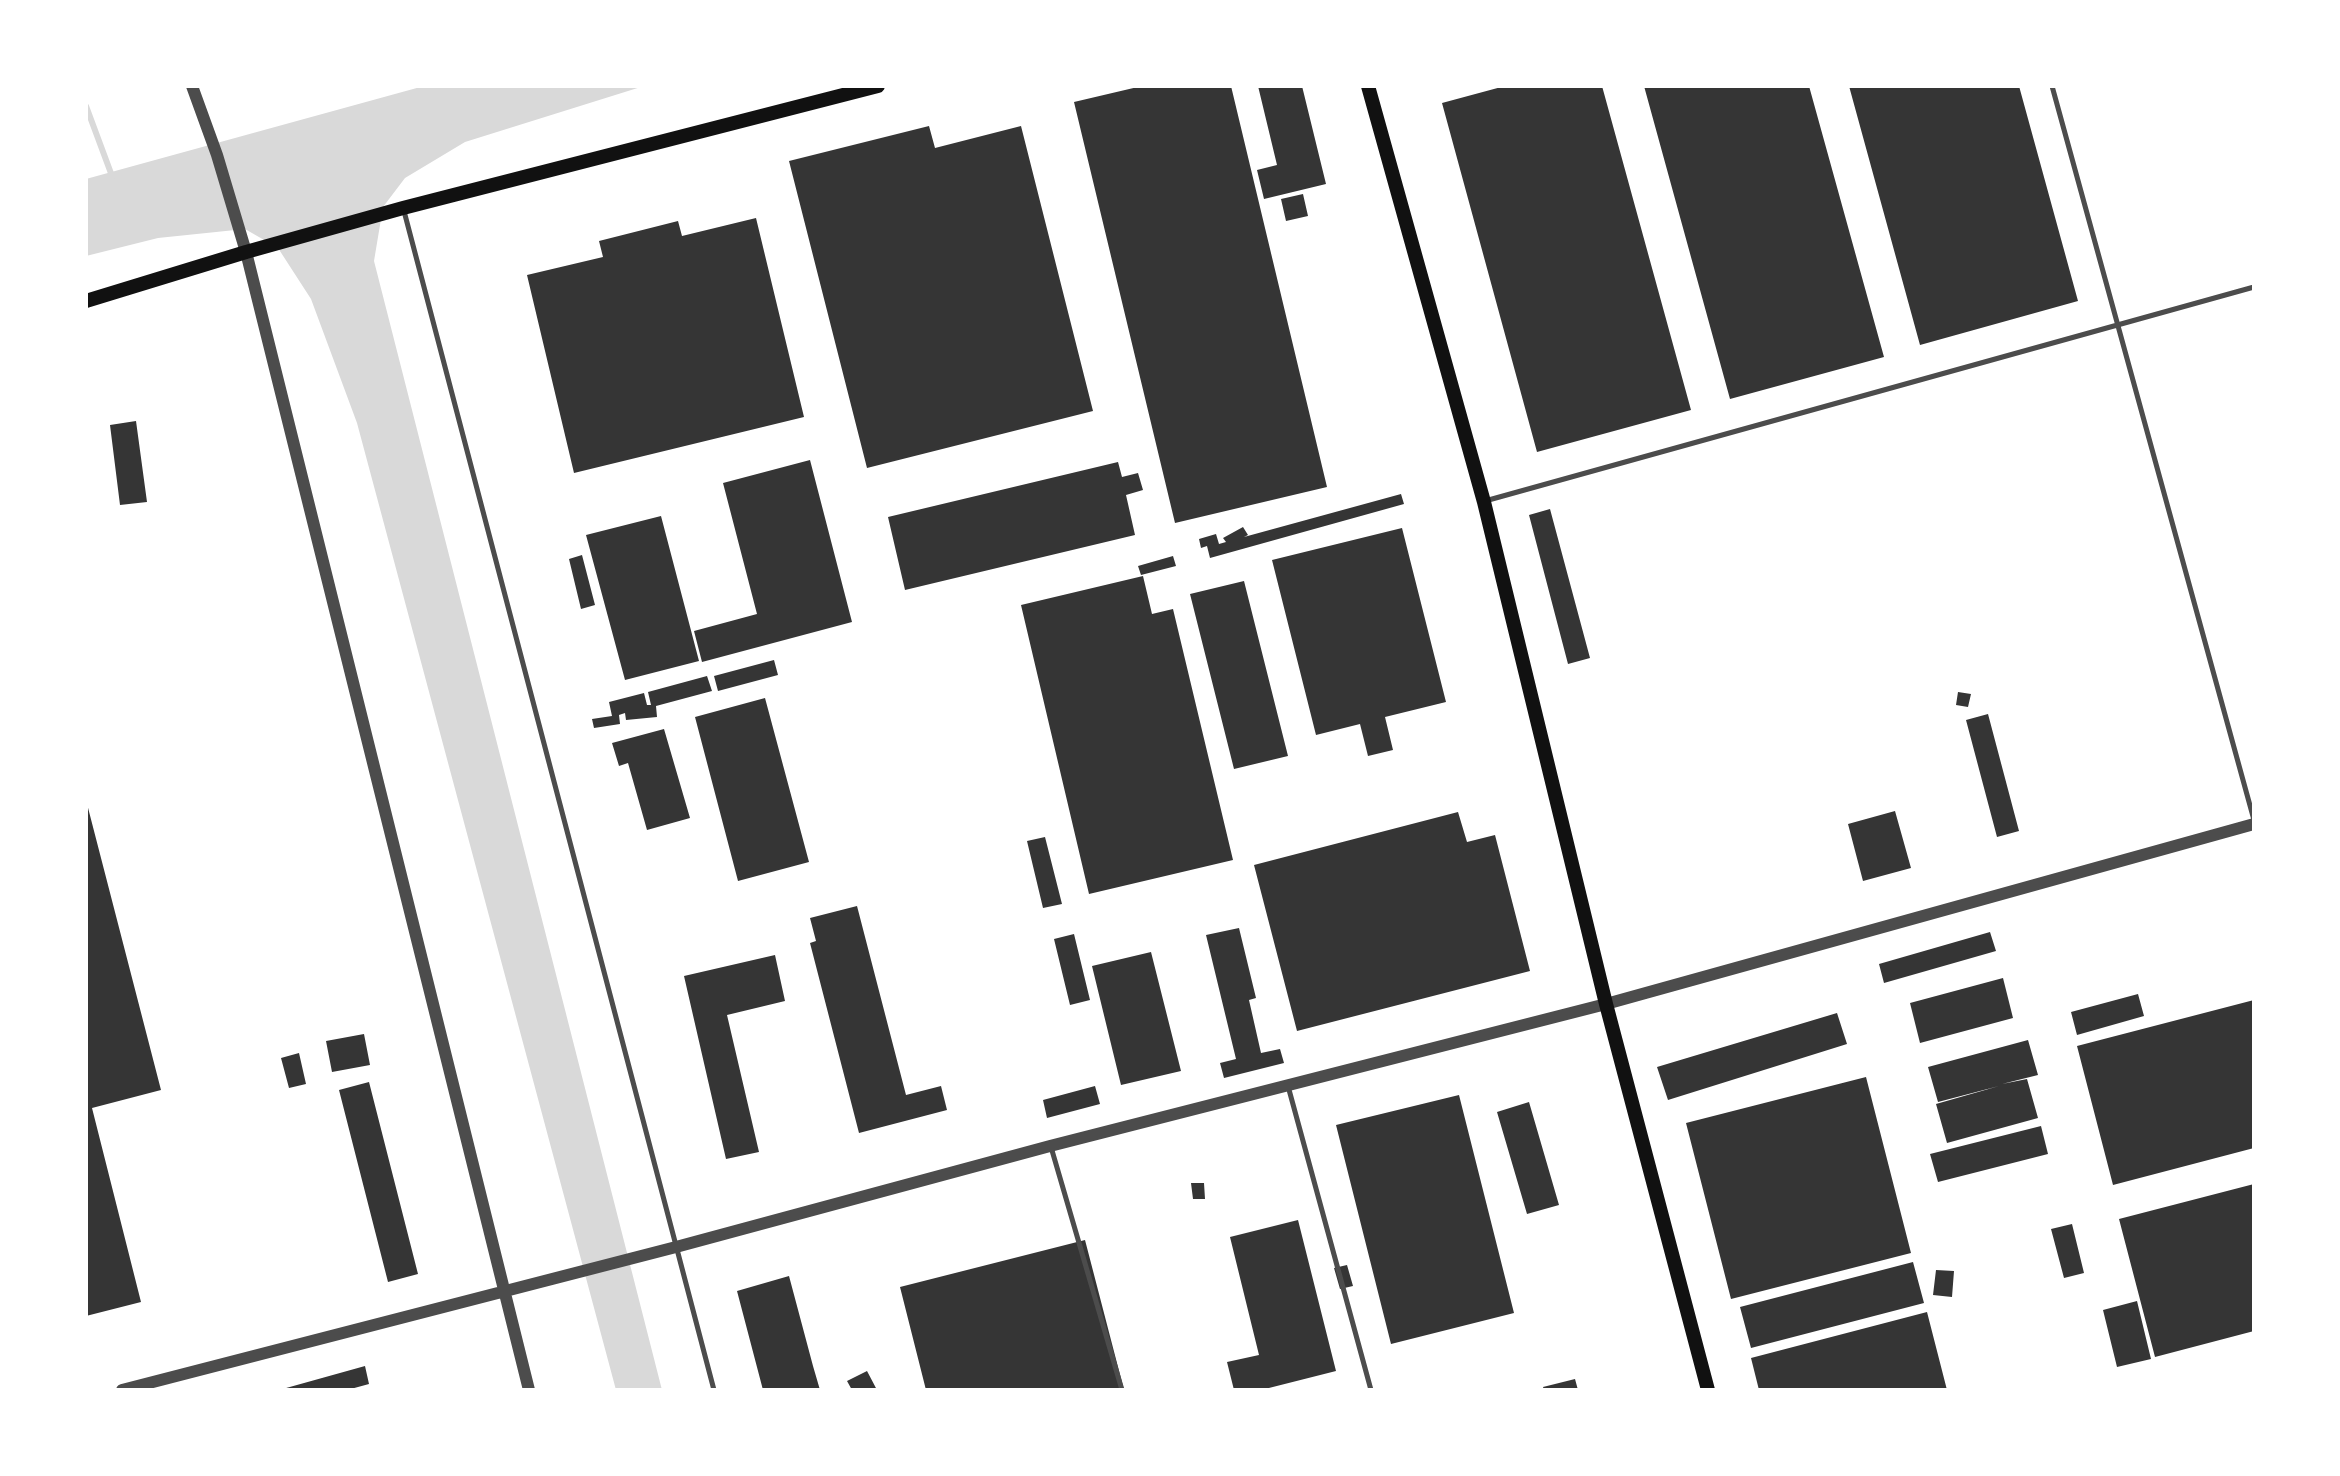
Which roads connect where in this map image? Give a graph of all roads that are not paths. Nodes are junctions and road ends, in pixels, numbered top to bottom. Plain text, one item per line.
1 (192, 86) edge
2 (878, 86) edge
3 (1368, 86) edge
4 (2052, 86) edge
5 (403, 208) junction
6 (246, 252) junction
7 (2254, 287) edge
8 (86, 301) edge
9 (2117, 326) junction
10 (1484, 502) junction
11 (2254, 822) edge
12 (1606, 1004) junction
13 (1288, 1086) junction
14 (1050, 1146) junction
15 (676, 1247) junction
16 (503, 1291) junction
17 (122, 1390) edge
18 (529, 1390) edge
19 (714, 1390) edge
20 (1122, 1390) edge
21 (1371, 1390) edge
22 (1708, 1390) edge

1 - 6 street
2 - 5 main road
3 - 10 main road
4 - 9 lane
5 - 6 main road
5 - 15 lane
6 - 8 main road
6 - 16 street
7 - 9 lane
9 - 10 lane
9 - 11 lane
10 - 12 main road
11 - 12 street
12 - 13 street
12 - 22 main road
13 - 14 street
13 - 21 lane
14 - 15 street
14 - 20 lane
15 - 16 street
15 - 19 lane
16 - 17 street
16 - 18 street

